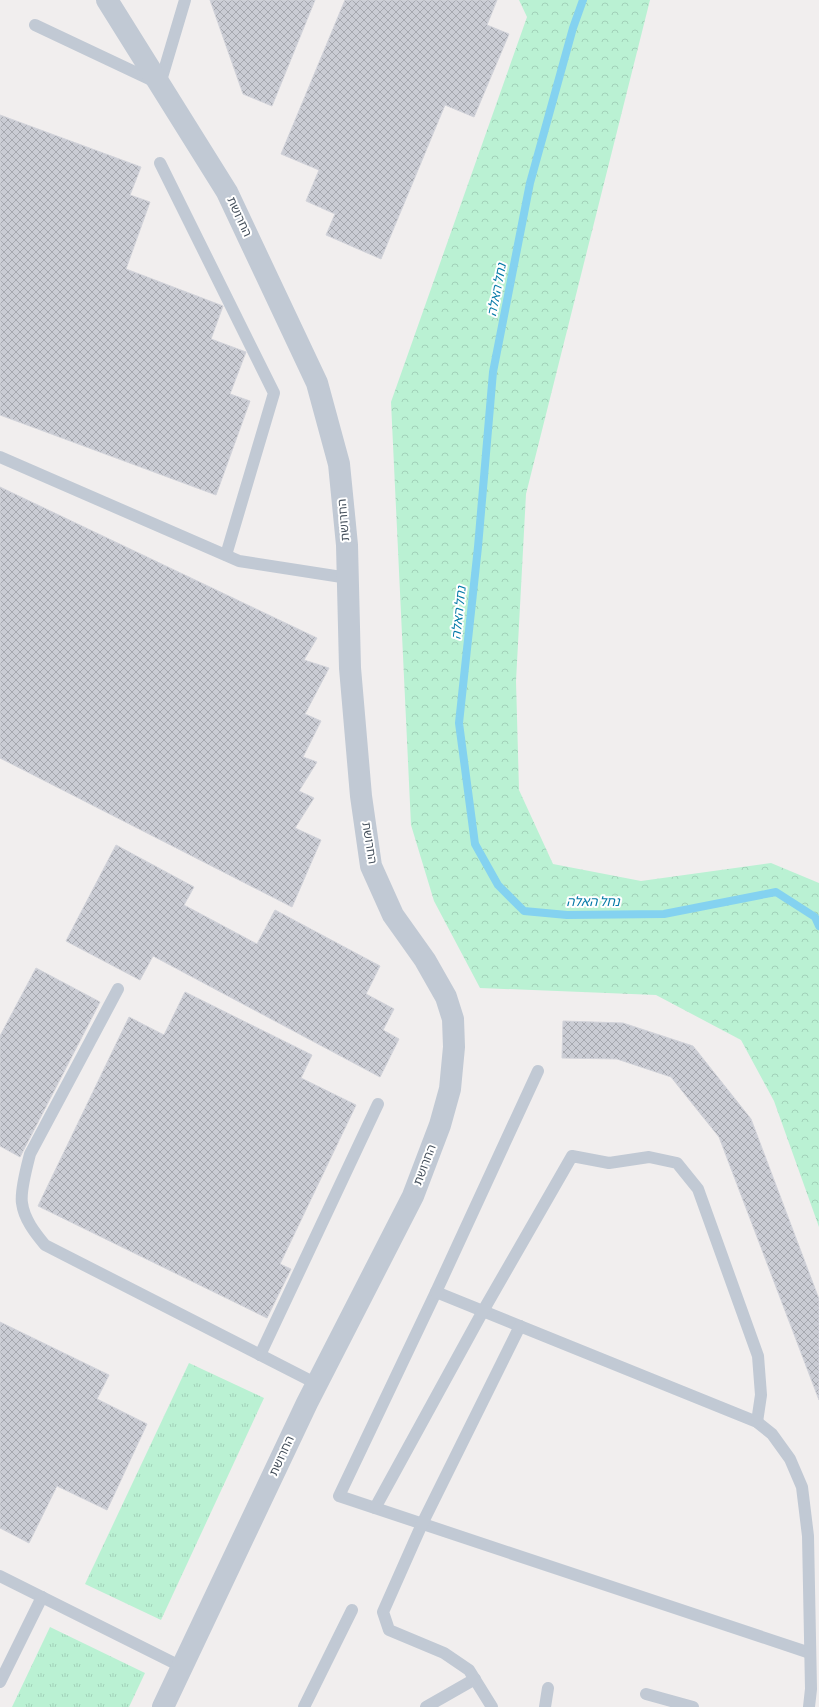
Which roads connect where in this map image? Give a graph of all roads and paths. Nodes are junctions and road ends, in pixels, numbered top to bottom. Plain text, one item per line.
1 (107, 0) edge
2 (185, 0) edge
3 (35, 25) dead end
4 (160, 84) junction
5 (160, 164) dead end
6 (0, 457) edge
7 (226, 555) junction
8 (348, 578) junction
9 (118, 989) dead end
10 (538, 1071) dead end
11 (378, 1104) dead end
12 (436, 1292) junction
13 (483, 1311) junction
14 (520, 1326) junction
15 (260, 1355) junction
16 (317, 1384) junction
17 (757, 1422) junction
18 (375, 1508) junction
19 (422, 1524) junction
20 (0, 1576) edge
21 (42, 1597) junction
22 (352, 1610) dead end
23 (810, 1653) junction
24 (182, 1667) junction
25 (475, 1679) junction
26 (0, 1682) edge
27 (548, 1688) dead end
28 (646, 1694) dead end
29 (163, 1707) edge
30 (304, 1707) edge
31 (426, 1707) edge
32 (492, 1707) edge
33 (545, 1707) edge
34 (693, 1707) edge
35 (809, 1707) edge

1 - 4 street, החרושת
2 - 4 lane
3 - 4 lane
4 - 8 street, החרושת
5 - 7 lane
6 - 7 lane
7 - 8 lane
8 - 16 street, החרושת
9 - 15 lane
10 - 12 lane
11 - 15 lane
12 - 13 lane
12 - 18 lane
13 - 14 lane
13 - 17 lane
13 - 18 lane
14 - 17 lane
14 - 19 lane
15 - 16 lane
16 - 24 street, החרושת
17 - 23 lane
18 - 19 lane
19 - 23 lane
19 - 25 lane
20 - 21 lane
21 - 24 lane
21 - 26 lane
22 - 30 lane
23 - 35 lane
24 - 29 street, החרושת
25 - 31 lane
25 - 32 lane
27 - 33 lane
28 - 34 lane

